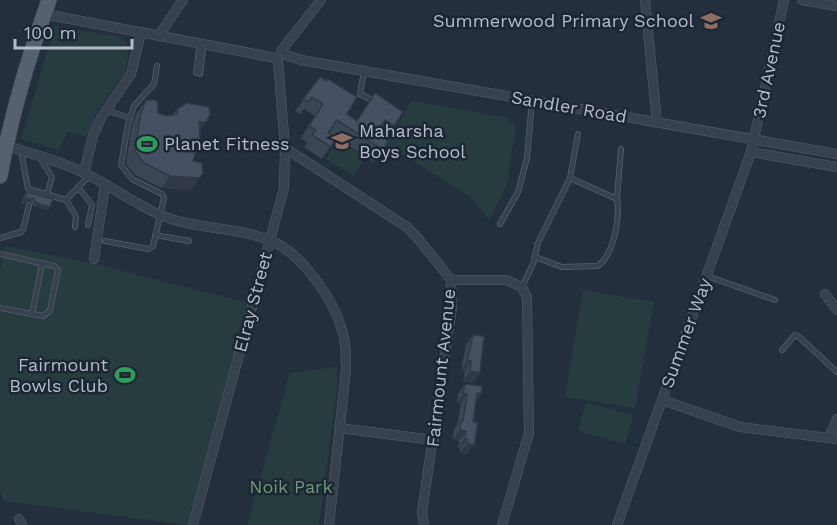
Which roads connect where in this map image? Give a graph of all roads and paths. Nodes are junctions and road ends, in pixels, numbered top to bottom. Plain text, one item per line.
1 (55, 0) edge
2 (183, 0) edge
3 (321, 0) edge
4 (645, 0) edge
5 (784, 0) edge
6 (802, 0) edge
7 (837, 6) edge
8 (47, 10) edge
9 (141, 32) junction
10 (159, 35) junction
11 (202, 43) junction
12 (281, 57) junction
13 (157, 66) dead end
14 (364, 71) junction
15 (198, 74) dead end
16 (532, 101) junction
17 (376, 102) edge
18 (106, 110) junction
19 (130, 118) junction
20 (657, 123) junction
21 (578, 134) dead end
22 (754, 140) junction
23 (285, 148) junction
24 (10, 149) junction
25 (621, 149) dead end
26 (751, 152) junction
27 (837, 154) edge
28 (38, 156) junction
29 (837, 167) edge
30 (86, 174) junction
31 (0, 176) edge
32 (570, 178) junction
33 (105, 185) junction
34 (78, 186) junction
35 (28, 189) junction
36 (47, 194) junction
37 (29, 196) edge
38 (617, 199) junction
39 (66, 200) junction
40 (29, 206) dead end
41 (159, 215) junction
42 (89, 216) junction
43 (100, 218) junction
44 (500, 224) dead end
45 (88, 225) dead end
46 (75, 227) dead end
47 (155, 235) junction
48 (0, 238) edge
49 (269, 240) junction
50 (105, 241) dead end
51 (189, 241) dead end
52 (0, 254) edge
53 (535, 257) junction
54 (94, 259) dead end
55 (42, 264) junction
56 (707, 276) junction
57 (451, 280) junction
58 (522, 287) junction
59 (825, 294) dead end
60 (776, 300) dead end
61 (0, 308) edge
62 (837, 310) edge
63 (32, 314) junction
64 (782, 350) dead end
65 (837, 372) edge
66 (662, 400) junction
67 (837, 419) edge
68 (339, 428) junction
69 (833, 438) edge
70 (434, 440) junction
71 (193, 525) edge
72 (329, 525) edge
73 (424, 525) edge
74 (502, 525) edge
75 (617, 525) edge

1 - 8 main road
2 - 10 street
3 - 12 street
4 - 20 street
5 - 22 street, 3rd Avenue
6 - 7 street
8 - 9 street, Sandler Road
8 - 24 main road
9 - 10 street, Sandler Road
9 - 18 street
10 - 11 street, Sandler Road
11 - 12 street, Sandler Road
11 - 15 lane
12 - 14 street, Sandler Road
12 - 23 street, Elray Street
13 - 19 lane
14 - 16 street, Sandler Road
14 - 17 lane
16 - 20 street, Sandler Road
16 - 44 lane
18 - 19 lane
18 - 30 street
19 - 41 lane
20 - 22 street, Sandler Road
21 - 32 lane
22 - 26 street, Summer Way
22 - 27 street, Sandler Road
23 - 49 street, Elray Street
23 - 57 street, Fairmount Avenue
24 - 28 street
24 - 31 main road
24 - 35 lane
25 - 38 lane
26 - 29 street
26 - 56 street, Summer Way
28 - 30 street
28 - 36 lane
30 - 33 street
30 - 34 lane
32 - 38 lane
32 - 53 lane
33 - 41 street
33 - 43 street
34 - 39 lane
34 - 42 lane
35 - 36 lane
35 - 37 lane
36 - 39 lane
38 - 53 lane
39 - 46 lane
40 - 48 lane
41 - 47 lane
41 - 49 street
42 - 43 lane
42 - 45 lane
43 - 54 street
47 - 50 lane
47 - 51 lane
49 - 68 street
49 - 71 street, Elray Street
52 - 55 lane
53 - 58 lane
55 - 63 lane
55 - 63 lane
56 - 60 lane
56 - 66 street, Summer Way
57 - 58 street
57 - 70 street, Fairmount Avenue
58 - 74 street
59 - 62 street
61 - 63 lane
64 - 65 lane
66 - 69 street
66 - 75 street, Summer Way
67 - 69 street
68 - 70 street
68 - 72 street
70 - 73 street, Fairmount Avenue

